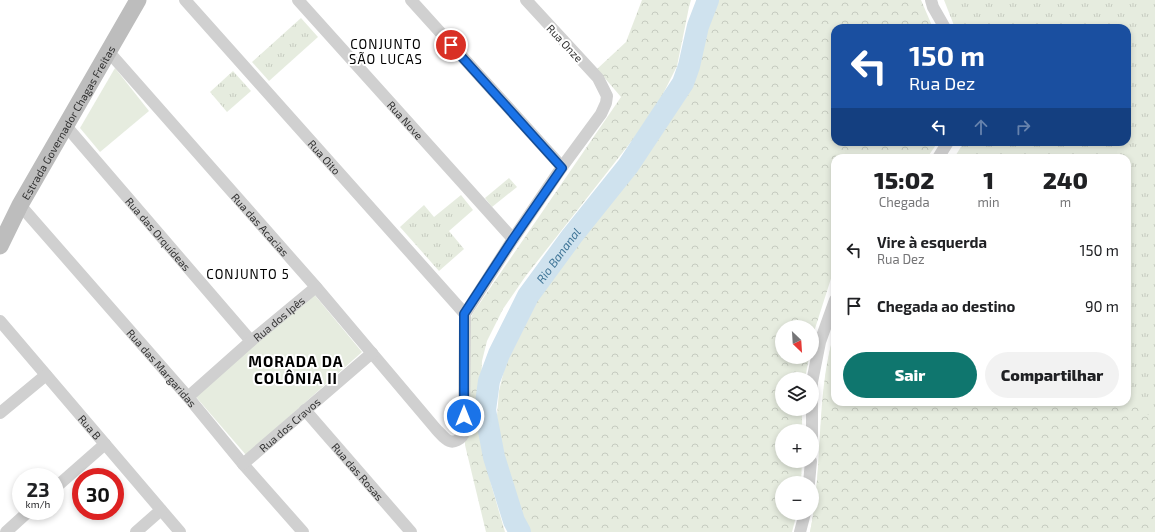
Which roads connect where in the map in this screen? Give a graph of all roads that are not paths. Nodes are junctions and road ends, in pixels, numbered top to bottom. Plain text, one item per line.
1 (138, 0) edge
2 (186, 0) edge
3 (298, 0) edge
4 (411, 0) edge
5 (526, 0) edge
6 (931, 0) edge
7 (943, 24) edge
8 (108, 51) junction
9 (66, 126) junction
10 (562, 168) junction
11 (20, 205) junction
12 (513, 239) junction
13 (0, 246) edge
14 (316, 287) junction
15 (831, 311) edge
16 (464, 314) junction
17 (0, 321) edge
18 (250, 341) junction
19 (372, 353) junction
20 (46, 375) junction
21 (188, 397) junction
22 (305, 410) junction
23 (0, 413) edge
24 (812, 424) edge
25 (105, 444) junction
26 (243, 464) junction
27 (64, 480) edge
28 (161, 510) junction
29 (19, 520) edge
30 (803, 520) edge
31 (6, 532) edge
32 (136, 532) edge
33 (180, 532) edge
34 (303, 532) edge
35 (411, 532) edge
36 (800, 532) edge

1 - 8 main road, Estrada Governador Chagas Freitas
2 - 16 street, Rua Oito
3 - 12 street, Rua Nove
4 - 10 street
5 - 10 street, Rua Onze
6 - 7 street
8 - 9 main road, Estrada Governador Chagas Freitas
8 - 14 street, Rua das Acacias
9 - 11 main road, Estrada Governador Chagas Freitas
9 - 18 street, Rua das Orquídeas
10 - 12 street
11 - 13 main road, Estrada Governador Chagas Freitas
11 - 21 street, Rua das Margaridas
12 - 16 street
14 - 18 street, Rua dos Ipês
14 - 19 street, Rua das Acacias
15 - 24 street
16 - 19 street, Rua das Acacias
17 - 20 street, Rua B
18 - 21 street, Rua dos Ipês
19 - 22 street, Rua dos Cravos
20 - 23 street
20 - 25 street, Rua B
21 - 26 street, Rua das Margaridas
22 - 26 street, Rua dos Cravos
22 - 35 street, Rua das Rosas
25 - 27 street
25 - 28 street, Rua B
26 - 34 street, Rua das Margaridas
28 - 32 street
28 - 33 street, Rua B
29 - 31 street
30 - 36 street

